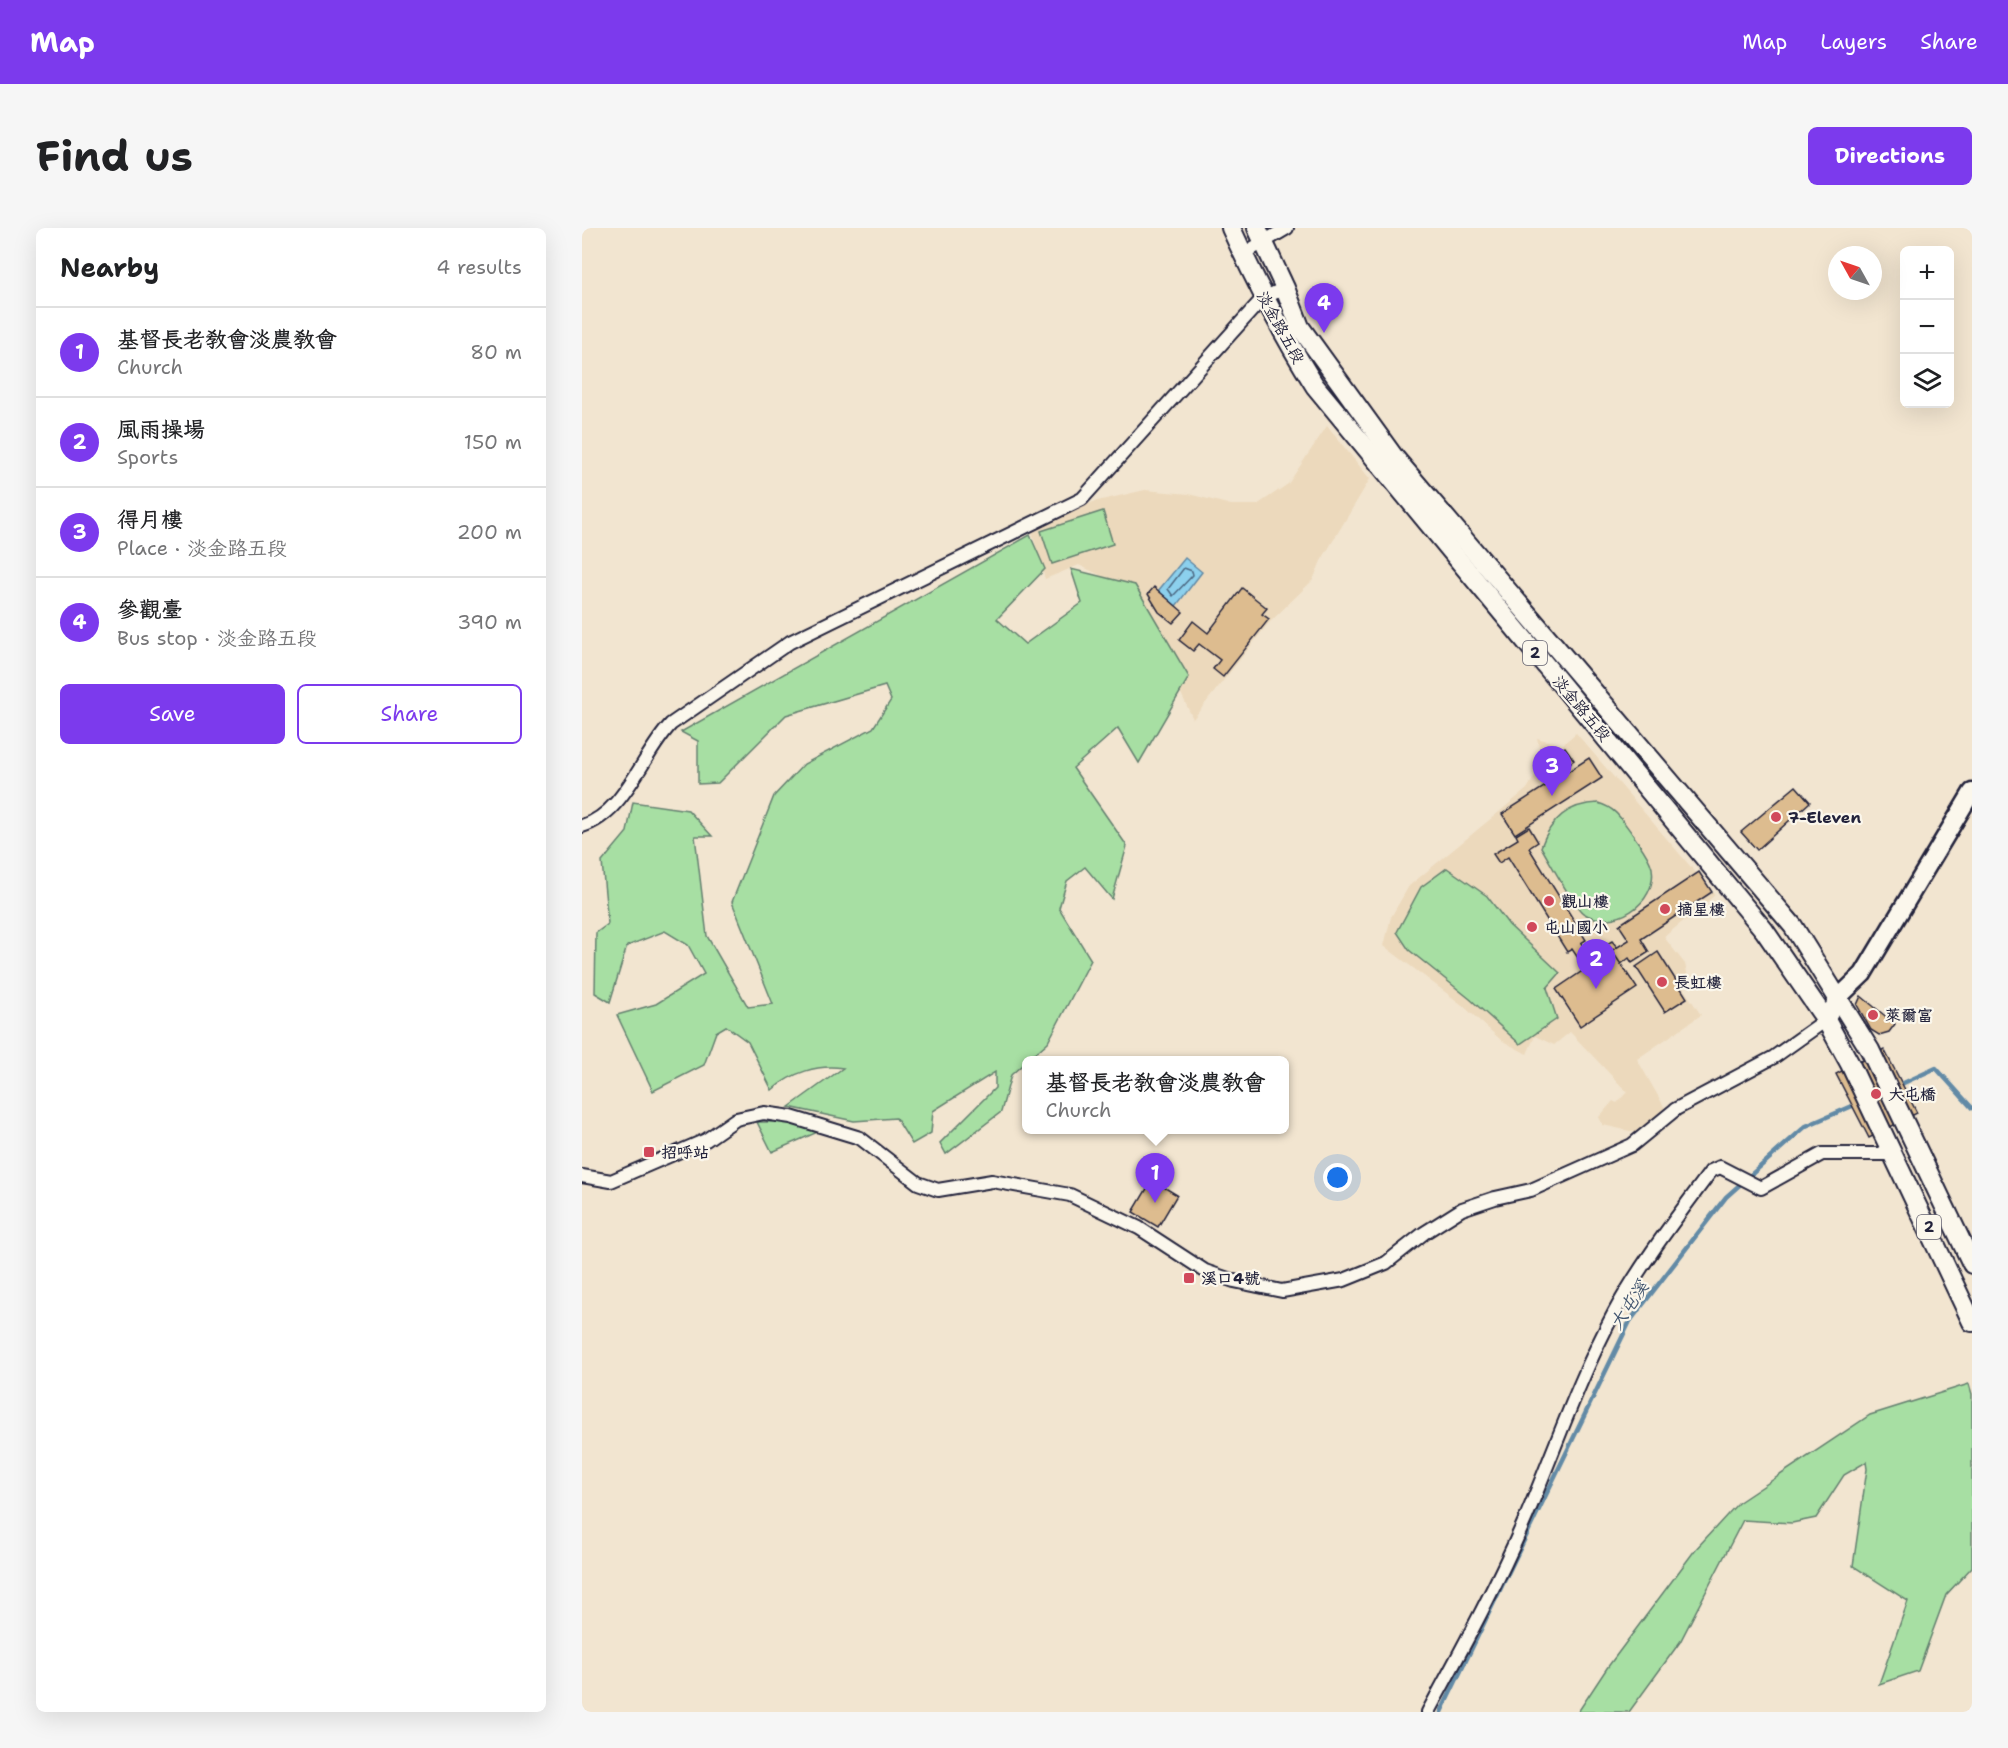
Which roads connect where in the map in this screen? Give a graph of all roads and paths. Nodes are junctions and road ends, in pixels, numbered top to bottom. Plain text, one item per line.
1 (1287, 228) edge
2 (1233, 231) edge
3 (1260, 235) edge
4 (1243, 254) junction
5 (1285, 288) junction
6 (1263, 298) junction
7 (1972, 792) edge
8 (582, 826) edge
9 (1714, 833) junction
10 (1698, 848) junction
11 (1839, 997) junction
12 (1826, 1020) junction
13 (1894, 1154) junction
14 (582, 1176) edge
15 (1972, 1264) edge
16 (1972, 1322) edge
17 (1428, 1712) edge

1 - 3 street
2 - 4 main road, 淡金路五段 / 2
3 - 4 street
3 - 5 main road, 淡金路五段 / 2
4 - 6 main road, 淡金路五段 / 2
5 - 6 street
5 - 9 main road, 淡金路五段 / 2
6 - 8 street
6 - 10 main road, 淡金路五段 / 2
7 - 11 street
9 - 10 main road
9 - 11 main road, 淡金路五段 / 2
10 - 12 main road, 淡金路五段 / 2
11 - 12 street
11 - 15 main road, 淡金路五段 / 2
12 - 13 main road, 淡金路五段 / 2
12 - 14 street
13 - 16 main road, 2
13 - 17 street

